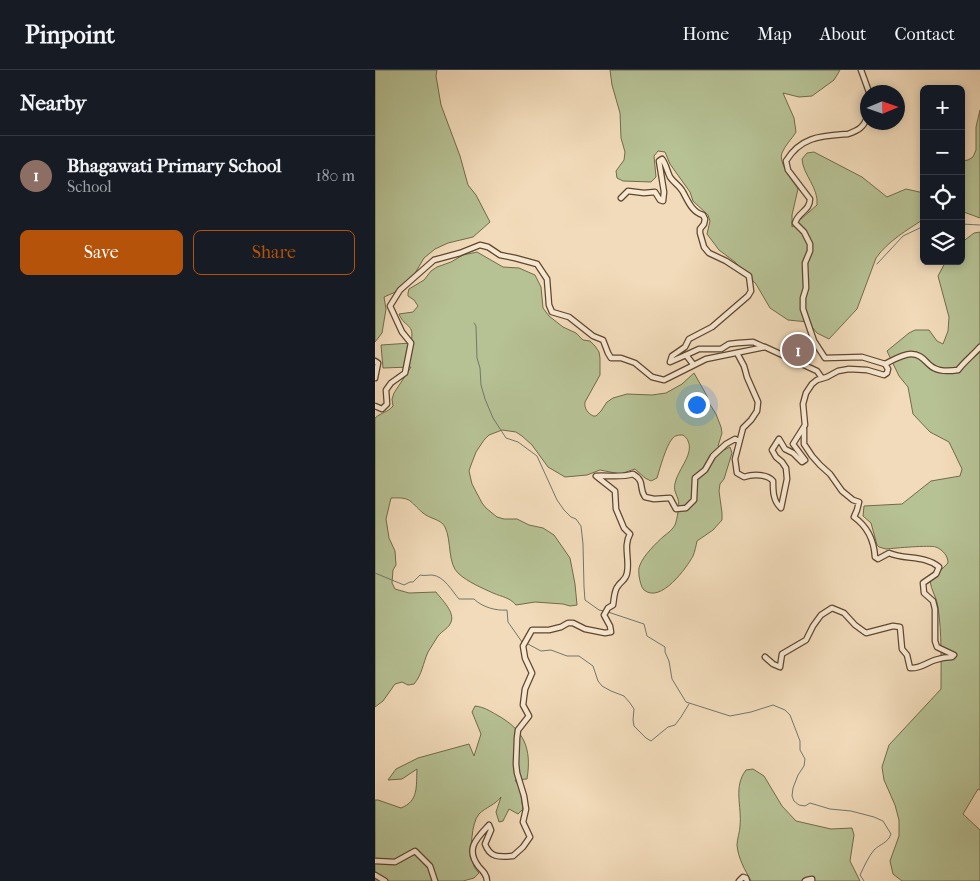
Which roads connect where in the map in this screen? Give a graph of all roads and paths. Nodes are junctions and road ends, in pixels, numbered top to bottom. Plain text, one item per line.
1 (861, 70) edge
2 (866, 85) edge
3 (860, 128) edge
4 (621, 198) dead end
5 (765, 347) junction
6 (980, 347) edge
7 (737, 353) junction
8 (686, 355) junction
9 (375, 361) edge
10 (693, 364) junction
11 (885, 364) junction
12 (375, 378) edge
13 (822, 378) junction
14 (375, 406) edge
15 (805, 425) junction
16 (739, 441) junction
17 (765, 657) dead end
18 (375, 861) edge
19 (375, 874) edge
20 (385, 881) edge
21 (435, 881) edge
22 (487, 881) edge
23 (739, 881) edge
24 (747, 881) edge
25 (805, 881) edge
26 (812, 881) edge

1 - 2 street
3 - 11 street
4 - 8 street
5 - 7 street
5 - 8 street
5 - 13 street
6 - 11 street
7 - 10 street
7 - 16 street
8 - 10 street
9 - 12 street
10 - 14 street
11 - 13 street
13 - 15 street
15 - 16 street
15 - 17 street
16 - 22 street
18 - 21 street
19 - 20 street
23 - 24 street
25 - 26 street

